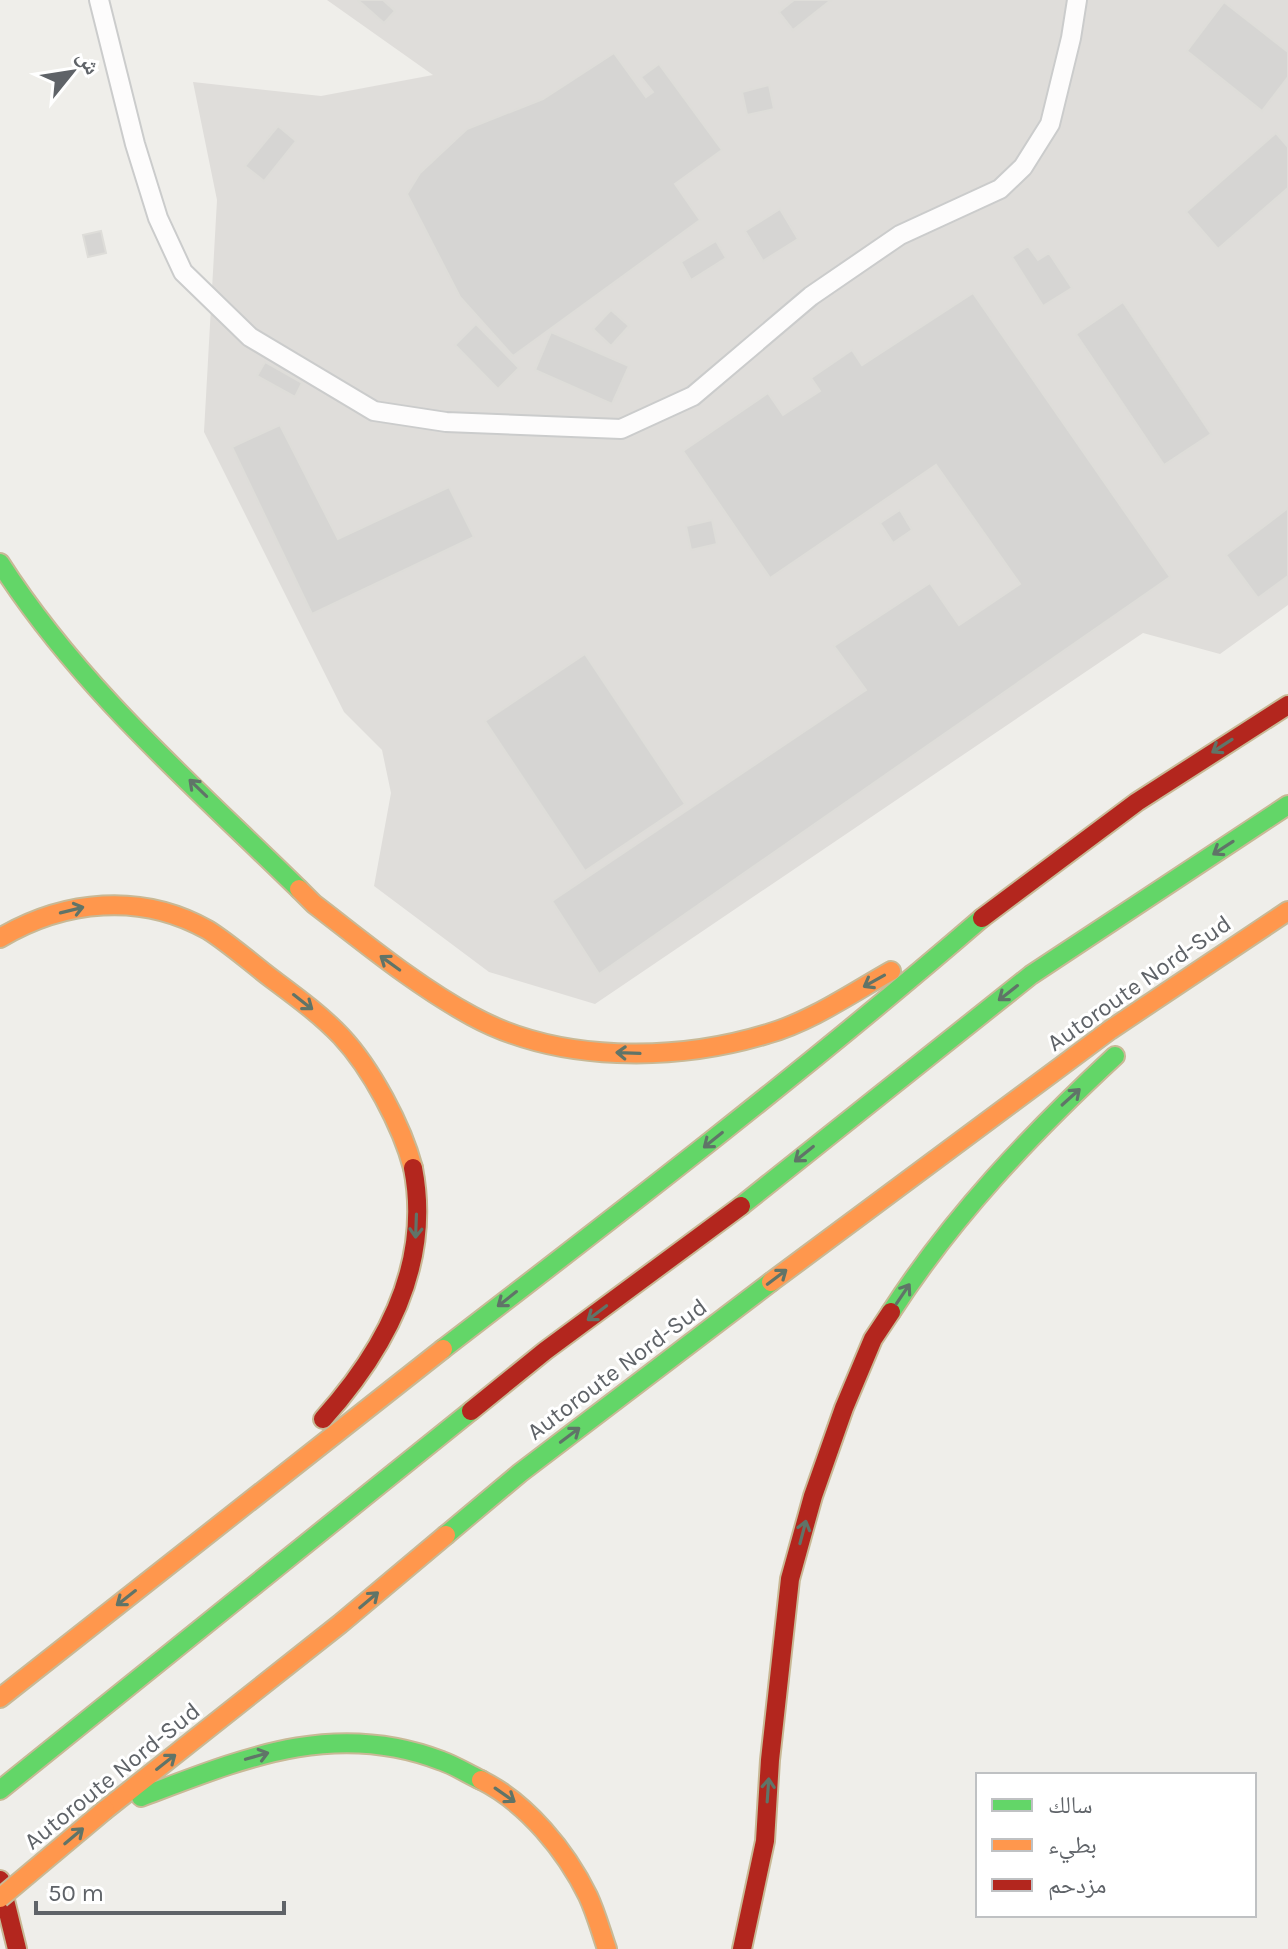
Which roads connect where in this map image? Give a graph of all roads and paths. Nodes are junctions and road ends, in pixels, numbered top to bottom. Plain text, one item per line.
1 (99, 0) edge
2 (1077, 0) edge
3 (0, 563) edge
4 (1288, 705) edge
5 (1288, 805) edge
6 (1288, 911) edge
7 (989, 912) junction
8 (1253, 933) junction
9 (0, 938) edge
10 (1150, 1026) dead end
11 (1128, 1045) dead end
12 (156, 1575) junction
13 (0, 1698) edge
14 (0, 1790) edge
15 (105, 1810) junction
16 (765, 1841) junction
17 (0, 1880) edge
18 (0, 1898) edge
19 (17, 1949) edge
20 (607, 1949) edge
21 (742, 1949) edge
22 (761, 1949) edge

1 - 2 lane
7 -> 3 highway
4 -> 7 highway
5 -> 14 highway
6 - 8 highway, Autoroute Nord-Sud
7 -> 12 highway
8 - 10 highway
15 -> 8 highway, Autoroute Nord-Sud
9 -> 12 highway
16 -> 11 highway
12 -> 13 highway
18 -> 15 highway, Autoroute Nord-Sud, bridge
15 -> 20 highway
16 - 21 highway
16 - 22 highway
17 - 19 highway

